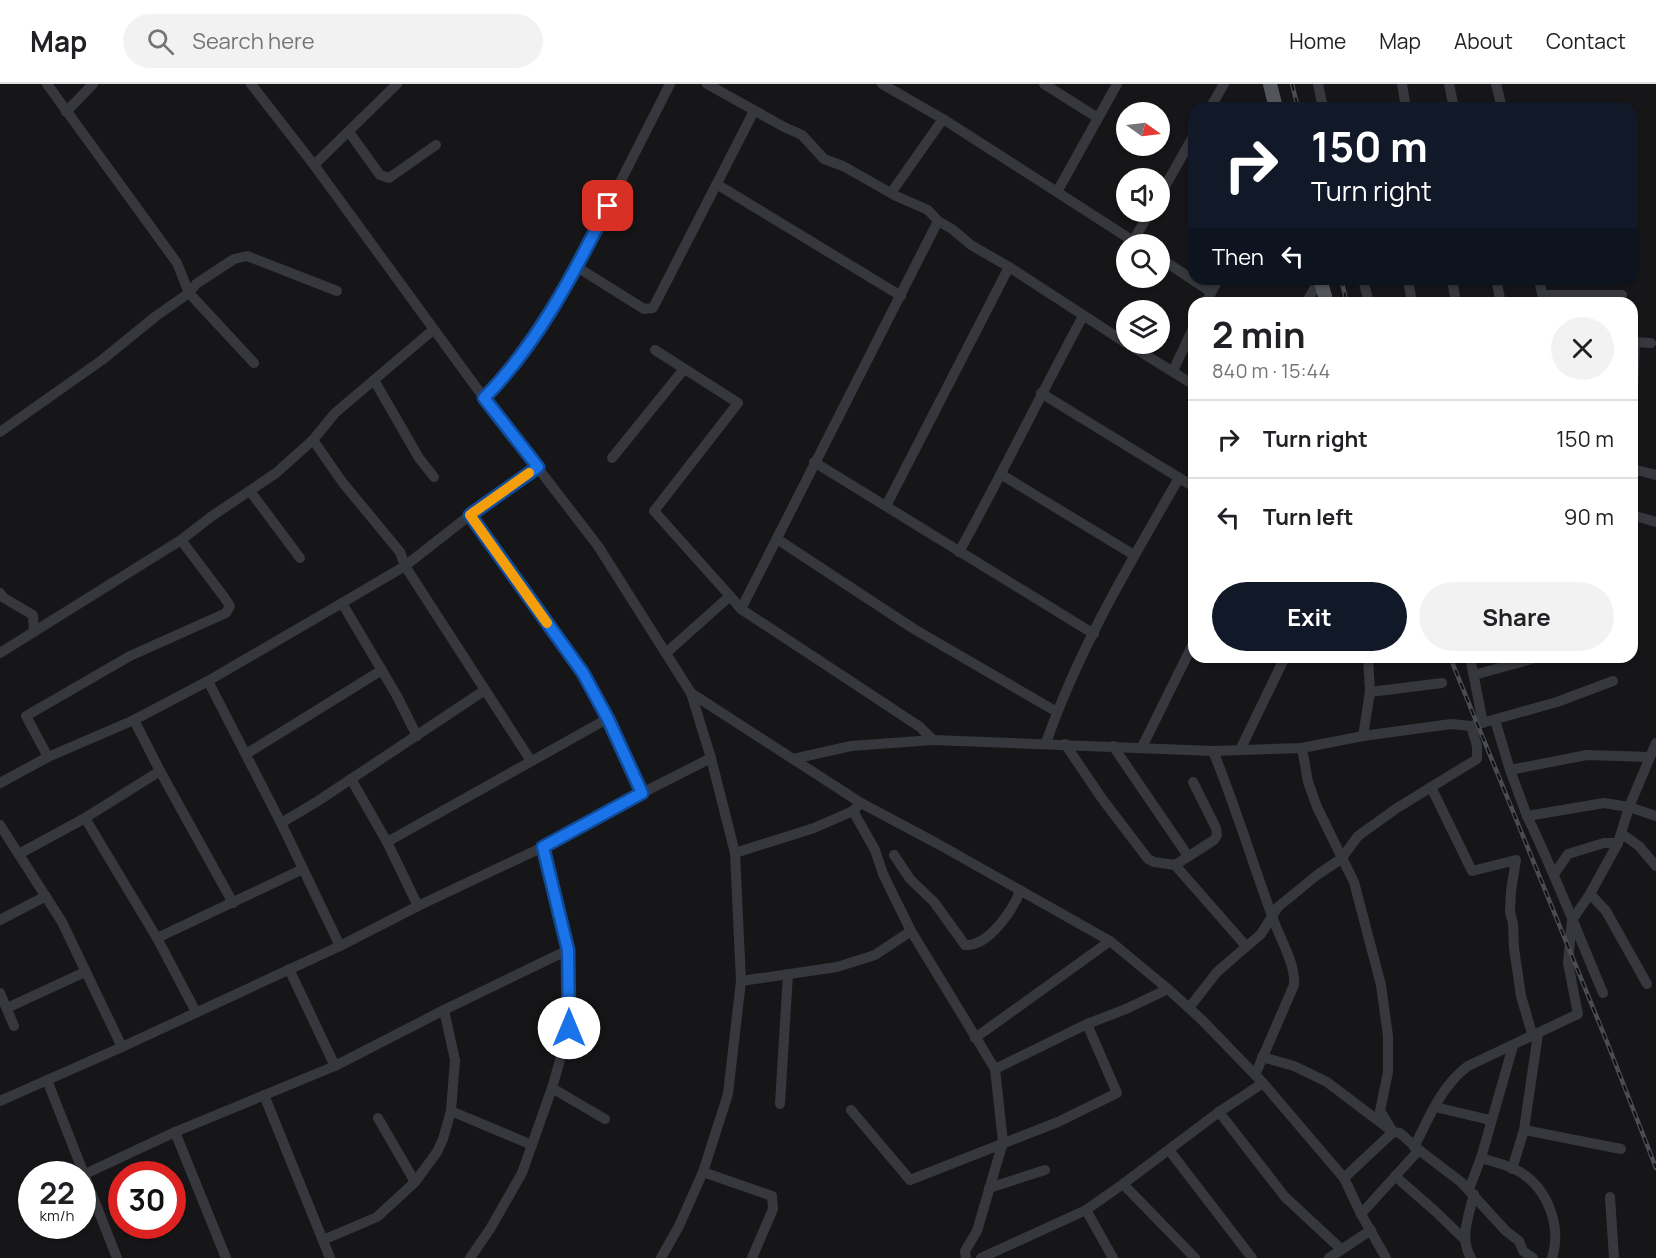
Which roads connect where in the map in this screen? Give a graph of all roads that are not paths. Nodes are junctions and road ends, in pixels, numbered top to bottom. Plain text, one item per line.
1 (47, 84) edge
2 (93, 84) edge
3 (251, 84) edge
4 (398, 84) edge
5 (670, 84) edge
6 (707, 84) edge
7 (882, 84) edge
8 (1044, 84) edge
9 (1117, 84) edge
10 (1224, 84) edge
11 (1270, 84) edge
12 (1318, 84) edge
13 (1401, 84) edge
14 (1449, 84) edge
15 (1496, 84) edge
16 (1214, 102) edge
17 (1274, 102) edge
18 (1322, 102) edge
19 (1405, 102) edge
20 (1453, 102) edge
21 (1500, 102) edge
22 (754, 111) junction
23 (66, 112) junction
24 (1098, 118) junction
25 (943, 120) junction
26 (349, 132) junction
27 (436, 145) dead end
28 (1188, 146) edge
29 (314, 165) junction
30 (1170, 177) edge
31 (717, 185) junction
32 (1057, 192) junction
33 (891, 193) junction
34 (938, 221) junction
35 (1122, 234) edge
36 (1170, 265) edge
37 (577, 267) junction
38 (1009, 267) junction
39 (1188, 277) edge
40 (1200, 285) edge
41 (1215, 285) edge
42 (337, 291) dead end
43 (1211, 292) junction
44 (189, 293) junction
45 (1622, 295) dead end
46 (901, 296) junction
47 (1209, 297) edge
48 (1582, 297) edge
49 (1083, 316) junction
50 (433, 330) junction
51 (1116, 336) edge
52 (1188, 339) edge
53 (1638, 342) edge
54 (1652, 343) dead end
55 (655, 350) dead end
56 (1145, 354) edge
57 (254, 363) dead end
58 (684, 369) junction
59 (1173, 371) junction
60 (374, 380) junction
61 (1188, 381) edge
62 (1041, 393) junction
63 (484, 398) junction
64 (0, 432) edge
65 (313, 440) junction
66 (612, 458) dead end
67 (814, 462) junction
68 (538, 467) junction
69 (1638, 470) edge
70 (1002, 475) junction
71 (1656, 475) edge
72 (434, 477) dead end
73 (1179, 478) junction
74 (1188, 483) edge
75 (250, 491) junction
76 (886, 506) junction
77 (470, 515) junction
78 (1638, 517) edge
79 (1656, 522) edge
80 (777, 539) junction
81 (181, 540) junction
82 (959, 552) junction
83 (1134, 555) junction
84 (300, 558) dead end
85 (405, 566) junction
86 (0, 593) edge
87 (730, 596) junction
88 (342, 603) junction
89 (741, 609) junction
90 (34, 632) junction
91 (1094, 634) junction
92 (0, 653) edge
93 (666, 653) junction
94 (1188, 654) edge
95 (1282, 663) edge
96 (1368, 663) edge
97 (1471, 663) edge
98 (1517, 663) edge
99 (382, 670) junction
100 (1474, 675) junction
101 (208, 681) junction
102 (1613, 681) dead end
103 (1442, 683) dead end
104 (485, 690) junction
105 (1370, 692) junction
106 (691, 693) junction
107 (1057, 712) junction
108 (608, 719) junction
109 (134, 720) junction
110 (1495, 720) junction
111 (1483, 723) junction
112 (1471, 726) junction
113 (417, 736) junction
114 (1364, 736) junction
115 (933, 740) junction
116 (1046, 743) junction
117 (1656, 743) edge
118 (1065, 744) junction
119 (1113, 746) junction
120 (1142, 747) junction
121 (1302, 748) junction
122 (1240, 750) junction
123 (1213, 751) junction
124 (246, 754) junction
125 (48, 757) junction
126 (1650, 757) junction
127 (711, 758) junction
128 (793, 759) junction
129 (531, 762) junction
130 (1510, 770) junction
131 (160, 771) junction
132 (351, 779) junction
133 (1193, 782) dead end
134 (0, 783) edge
135 (1431, 786) junction
136 (642, 793) junction
137 (857, 807) junction
138 (1629, 807) junction
139 (1527, 816) junction
140 (1656, 816) edge
141 (86, 818) junction
142 (281, 823) junction
143 (0, 825) edge
144 (1620, 838) junction
145 (387, 842) junction
146 (543, 847) junction
147 (735, 853) junction
148 (19, 854) junction
149 (894, 855) dead end
150 (1188, 856) junction
151 (1341, 859) junction
152 (1175, 865) junction
153 (1656, 866) edge
154 (303, 869) junction
155 (1554, 873) junction
156 (1020, 891) junction
157 (1590, 894) junction
158 (46, 896) junction
159 (233, 903) junction
160 (418, 906) junction
161 (1272, 917) junction
162 (0, 920) edge
163 (1572, 920) junction
164 (910, 931) junction
165 (157, 938) junction
166 (1110, 941) junction
167 (340, 946) junction
168 (1246, 946) junction
169 (568, 950) junction
170 (289, 969) junction
171 (85, 972) junction
172 (788, 974) junction
173 (741, 981) junction
174 (1647, 984) dead end
175 (1168, 989) junction
176 (0, 993) edge
177 (1603, 993) dead end
178 (7, 1008) junction
179 (1189, 1008) junction
180 (444, 1010) junction
181 (196, 1012) junction
182 (1087, 1024) junction
183 (15, 1026) dead end
184 (1535, 1036) junction
185 (975, 1038) junction
186 (1513, 1046) junction
187 (122, 1047) junction
188 (1262, 1057) junction
189 (335, 1066) junction
190 (995, 1069) junction
191 (1259, 1079) junction
192 (46, 1080) junction
193 (552, 1088) junction
194 (264, 1095) junction
195 (0, 1101) edge
196 (780, 1104) dead end
197 (1435, 1107) junction
198 (851, 1110) dead end
199 (451, 1111) junction
200 (1219, 1112) junction
201 (378, 1118) dead end
202 (605, 1119) dead end
203 (1490, 1120) junction
204 (1524, 1130) junction
205 (175, 1132) junction
206 (1393, 1132) junction
207 (1003, 1143) junction
208 (532, 1145) junction
209 (1416, 1148) junction
210 (1621, 1149) dead end
211 (1169, 1150) junction
212 (1481, 1158) junction
213 (79, 1161) edge
214 (96, 1168) edge
215 (1512, 1168) junction
216 (1045, 1170) dead end
217 (703, 1172) junction
218 (1395, 1176) junction
219 (1344, 1178) junction
220 (415, 1182) junction
221 (1124, 1184) junction
222 (989, 1188) junction
223 (1471, 1192) junction
224 (1610, 1197) dead end
225 (96, 1205) edge
226 (1086, 1210) junction
227 (1361, 1214) junction
228 (1371, 1230) junction
229 (1464, 1239) junction
230 (323, 1240) junction
231 (1341, 1249) junction
232 (1525, 1256) edge
233 (117, 1258) edge
234 (226, 1258) edge
235 (330, 1258) edge
236 (470, 1258) edge
237 (661, 1258) edge
238 (752, 1258) edge
239 (966, 1258) edge
240 (981, 1258) edge
241 (1113, 1258) edge
242 (1194, 1258) edge
243 (1252, 1258) edge
244 (1329, 1258) edge
245 (1386, 1258) edge
246 (1471, 1258) edge
247 (1552, 1258) edge
248 (1614, 1258) edge

1 - 23 street
2 - 23 street
3 - 29 street
4 - 26 street
5 - 37 street
6 - 22 street
7 - 25 street
8 - 24 street
9 - 24 street
10 - 16 street
11 - 17 main road
12 - 18 street
13 - 19 street
14 - 20 street
15 - 21 street
22 - 31 street
22 - 33 street
23 - 44 street
24 - 32 street
25 - 32 street
25 - 33 street
26 - 27 street
26 - 29 street
28 - 30 street
29 - 50 street
31 - 37 street
31 - 46 street
32 - 35 street
33 - 34 street
34 - 38 street
34 - 46 street
36 - 39 street
37 - 63 street
38 - 49 street
38 - 76 street
40 - 43 street
41 - 43 street
42 - 44 street
43 - 47 street
44 - 57 street
44 - 64 street
45 - 48 street
46 - 67 street
49 - 51 street
49 - 62 street
50 - 60 street
50 - 63 street
52 - 59 street
53 - 54 street
55 - 58 street
56 - 59 street
58 - 66 street
58 - 87 street
59 - 61 street
60 - 65 street
60 - 72 street
62 - 70 street
62 - 73 street
63 - 68 street
65 - 75 street
65 - 85 street
67 - 76 street
67 - 80 street
68 - 77 street
68 - 93 street
69 - 71 street
70 - 82 street
70 - 83 street
73 - 74 street
73 - 83 street
75 - 81 street
75 - 84 street
76 - 82 street
77 - 85 street
77 - 108 street
78 - 79 street
80 - 89 street
80 - 107 street
81 - 90 street
81 - 125 street
82 - 91 street
83 - 91 street
85 - 88 street
85 - 104 street
86 - 90 street
87 - 89 street
87 - 93 street
88 - 99 street
88 - 101 street
89 - 115 street
90 - 92 street
91 - 107 street
93 - 106 street
94 - 120 street
95 - 122 street
96 - 105 street
97 - 100 street
98 - 100 street
99 - 113 street
99 - 124 street
100 - 111 street
101 - 109 street
101 - 124 street
102 - 110 street
103 - 105 street
104 - 113 street
104 - 129 street
105 - 114 street
106 - 127 street
106 - 128 street
107 - 116 street
108 - 129 street
108 - 136 street
109 - 125 street
109 - 131 street
110 - 111 street
110 - 130 street
111 - 112 street
112 - 114 street
112 - 135 street
113 - 132 street
114 - 121 street
115 - 116 street
115 - 128 street
116 - 118 street
117 - 126 street
118 - 119 street
118 - 152 street
119 - 120 street
119 - 150 street
120 - 123 street
121 - 122 street
121 - 151 street
122 - 123 street
123 - 161 street
124 - 142 street
125 - 134 street
126 - 130 street
126 - 138 street
127 - 136 street
127 - 147 street
128 - 137 street
129 - 145 street
130 - 139 street
131 - 141 street
131 - 159 street
132 - 142 street
132 - 145 street
133 - 150 street
135 - 151 street
135 - 184 street
136 - 146 street
137 - 147 street
137 - 156 street
137 - 164 street
138 - 139 street
138 - 140 street
138 - 144 street
139 - 155 street
141 - 148 street
141 - 165 street
142 - 154 street
143 - 148 street
144 - 153 street
144 - 155 street
144 - 157 street
145 - 160 street
146 - 160 street
146 - 169 street
147 - 173 street
148 - 158 street
149 - 156 street
150 - 152 street
151 - 161 street
151 - 206 street
152 - 168 street
154 - 159 street
154 - 167 street
155 - 163 street
156 - 166 street
157 - 163 street
157 - 174 street
158 - 162 street
158 - 171 street
159 - 165 street
160 - 167 street
161 - 168 street
161 - 188 street
163 - 177 street
163 - 184 street
164 - 172 street
164 - 185 street
165 - 181 street
166 - 175 street
166 - 185 street
167 - 170 street
168 - 179 street
169 - 180 street
169 - 193 street
170 - 181 street
170 - 189 street
171 - 178 street
171 - 187 street
172 - 173 street
172 - 196 street
173 - 217 street
175 - 179 street
175 - 182 street
176 - 178 street
178 - 183 street
179 - 191 street
180 - 189 street
180 - 199 street
181 - 187 street
182 - 190 street
182 - 207 street
184 - 186 street
184 - 204 street
185 - 190 street
186 - 197 street
186 - 203 street
187 - 192 street
188 - 191 street
188 - 206 street
189 - 194 street
190 - 207 street
191 - 200 street
191 - 219 street
192 - 195 street
192 - 213 street
193 - 202 street
193 - 208 street
194 - 205 street
194 - 230 street
197 - 203 street
197 - 209 street
198 - 207 street
199 - 208 street
199 - 220 street
200 - 211 street
200 - 231 street
201 - 220 street
203 - 212 street
204 - 210 street
204 - 215 street
205 - 214 street
205 - 234 street
206 - 209 street
206 - 219 street
207 - 222 street
208 - 236 street
209 - 218 street
209 - 223 street
211 - 221 street
211 - 243 street
212 - 215 street
212 - 223 street
215 - 247 street
216 - 222 street
217 - 237 street
217 - 238 street
218 - 227 street
218 - 229 street
219 - 227 street
220 - 230 street
221 - 226 street
221 - 242 street
222 - 239 street
223 - 229 street
223 - 232 street
224 - 248 street
225 - 233 street
226 - 240 street
226 - 241 street
227 - 228 street
228 - 231 street
228 - 245 street
229 - 246 street
230 - 235 street
231 - 244 street

